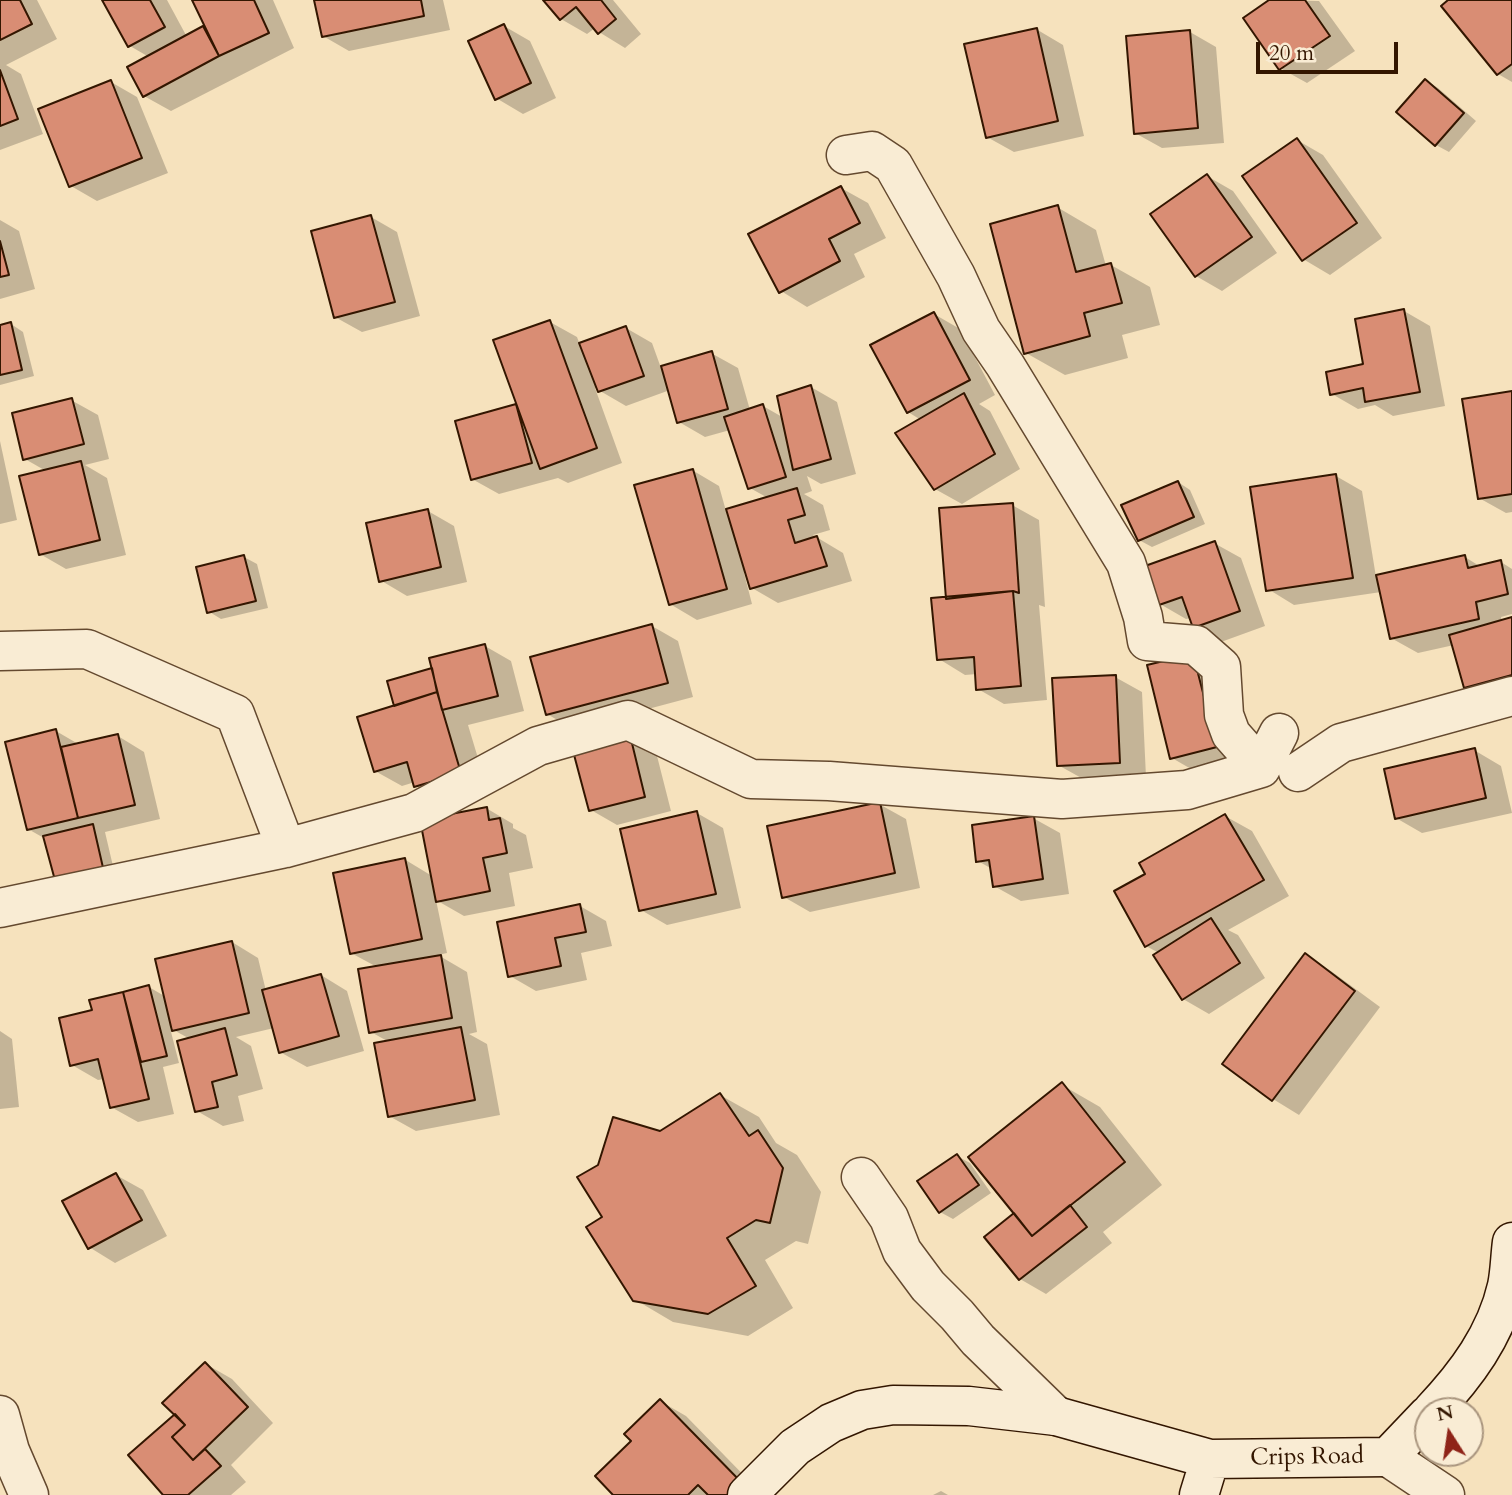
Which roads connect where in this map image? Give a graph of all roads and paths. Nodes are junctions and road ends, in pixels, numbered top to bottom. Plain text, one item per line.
1 (846, 155) dead end
2 (0, 651) edge
3 (1512, 696) edge
4 (1279, 733) dead end
5 (1280, 770) junction
6 (286, 848) junction
7 (2, 902) edge
8 (861, 1177) dead end
9 (1512, 1242) edge
10 (1445, 1397) edge
11 (0, 1415) edge
12 (1056, 1416) junction
13 (1414, 1430) edge
14 (1388, 1457) junction
15 (1210, 1459) junction
16 (29, 1495) edge
17 (747, 1495) edge
18 (1199, 1495) edge
19 (1444, 1495) edge

1 - 5 street
2 - 6 street
3 - 5 street
4 - 5 street
5 - 6 street
6 - 7 street
8 - 12 street
9 - 10 street
11 - 16 street
12 - 15 street, Crips Road
12 - 17 street, Crips Road
13 - 14 street, Crips Road
14 - 15 street, Crips Road
14 - 19 street
15 - 18 street

